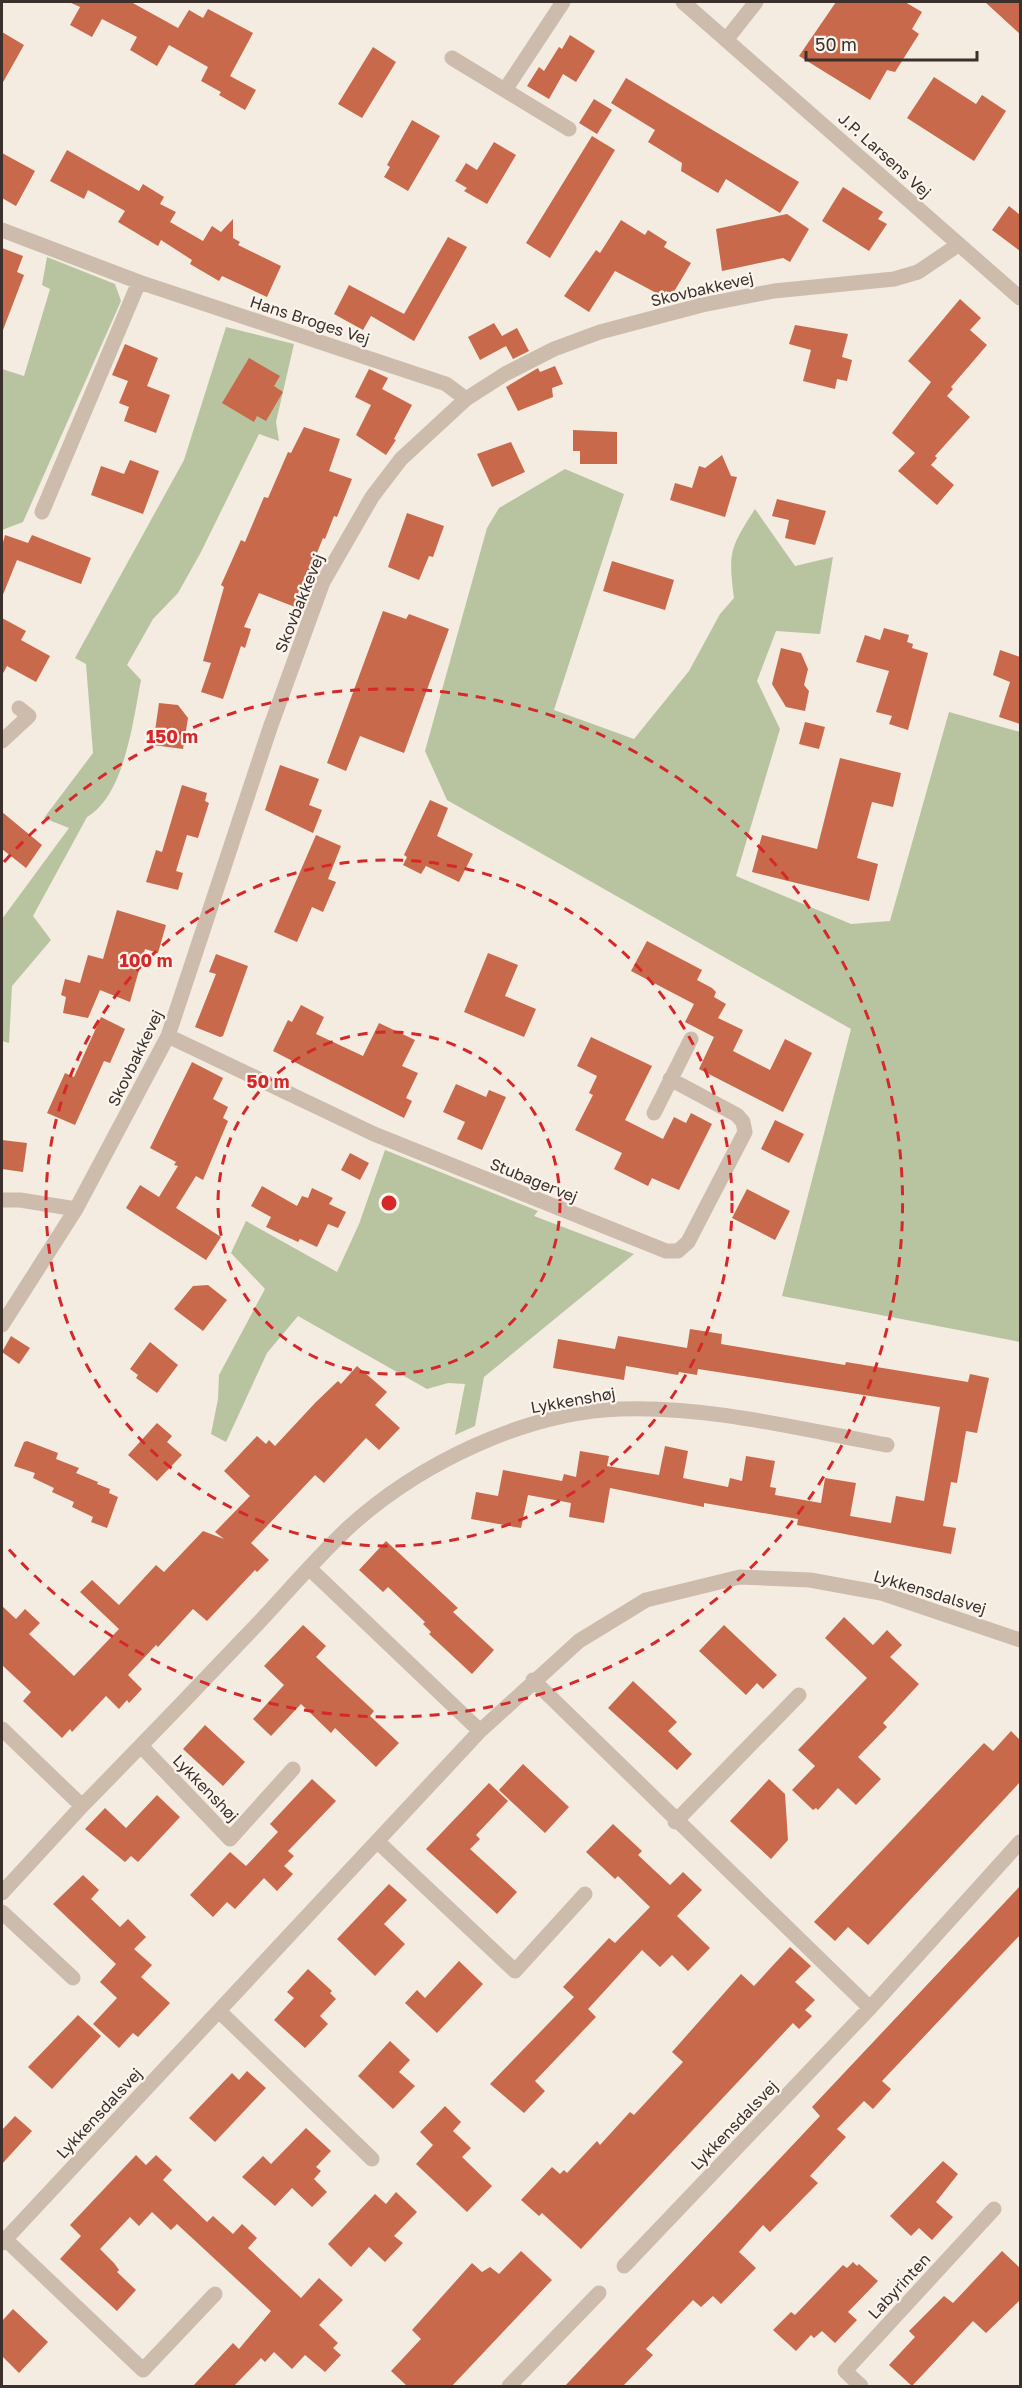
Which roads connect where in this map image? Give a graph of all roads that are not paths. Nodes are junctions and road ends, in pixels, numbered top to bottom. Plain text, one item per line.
1 (563, 2) edge
2 (683, 2) edge
3 (756, 2) edge
4 (726, 40) junction
5 (452, 58) dead end
6 (505, 90) junction
7 (569, 129) dead end
8 (2, 230) edge
9 (958, 245) junction
10 (139, 282) junction
11 (1020, 298) edge
12 (466, 399) junction
13 (42, 512) dead end
14 (19, 708) dead end
15 (2, 741) edge
16 (168, 1036) junction
17 (691, 1039) dead end
18 (670, 1079) junction
19 (654, 1113) dead end
20 (2, 1200) edge
21 (76, 1209) junction
22 (2, 1325) edge
23 (887, 1445) dead end
24 (310, 1569) junction
25 (1020, 1640) edge
26 (533, 1680) junction
27 (799, 1695) dead end
28 (2, 1729) edge
29 (480, 1731) junction
30 (141, 1746) junction
31 (293, 1769) dead end
32 (82, 1806) junction
33 (675, 1822) junction
34 (377, 1841) junction
35 (1020, 1842) edge
36 (2, 1893) edge
37 (585, 1894) dead end
38 (2, 1912) edge
39 (73, 1978) dead end
40 (870, 2008) junction
41 (219, 2011) junction
42 (372, 2159) dead end
43 (994, 2209) dead end
44 (3, 2241) edge
45 (624, 2266) dead end
46 (599, 2293) dead end
47 (215, 2294) dead end
48 (509, 2386) edge
49 (861, 2386) edge

1 - 6 street
2 - 4 street, J.P. Larsens Vej
3 - 4 street
4 - 9 street, J.P. Larsens Vej
5 - 6 street
6 - 7 street
8 - 10 street, Hans Broges Vej
9 - 11 street, J.P. Larsens Vej
9 - 12 street, Skovbakkevej
10 - 12 street, Hans Broges Vej
10 - 13 street
12 - 16 street, Skovbakkevej
14 - 15 street
16 - 18 street, Stubagervej
16 - 21 street, Skovbakkevej
17 - 18 street
18 - 19 street
20 - 21 street
21 - 22 street, Skovbakkevej
23 - 24 street, Lykkenshøj
24 - 29 street
24 - 30 street, Lykkenshøj
25 - 26 street, Lykkensdalsvej
26 - 29 street, Lykkensdalsvej
26 - 33 street
27 - 33 street
28 - 32 street
29 - 34 street, Lykkensdalsvej
30 - 31 street, Lykkenshøj
30 - 32 street, Lykkenshøj
32 - 36 street, Lykkenshøj
33 - 40 street
34 - 37 street
34 - 41 street, Lykkensdalsvej
35 - 40 street, Lykkensdalsvej
38 - 39 street
40 - 45 street, Lykkensdalsvej
41 - 42 street
41 - 44 street, Lykkensdalsvej
43 - 49 street, Labyrinten
44 - 47 street, Lykkensdalsvej
46 - 48 street

